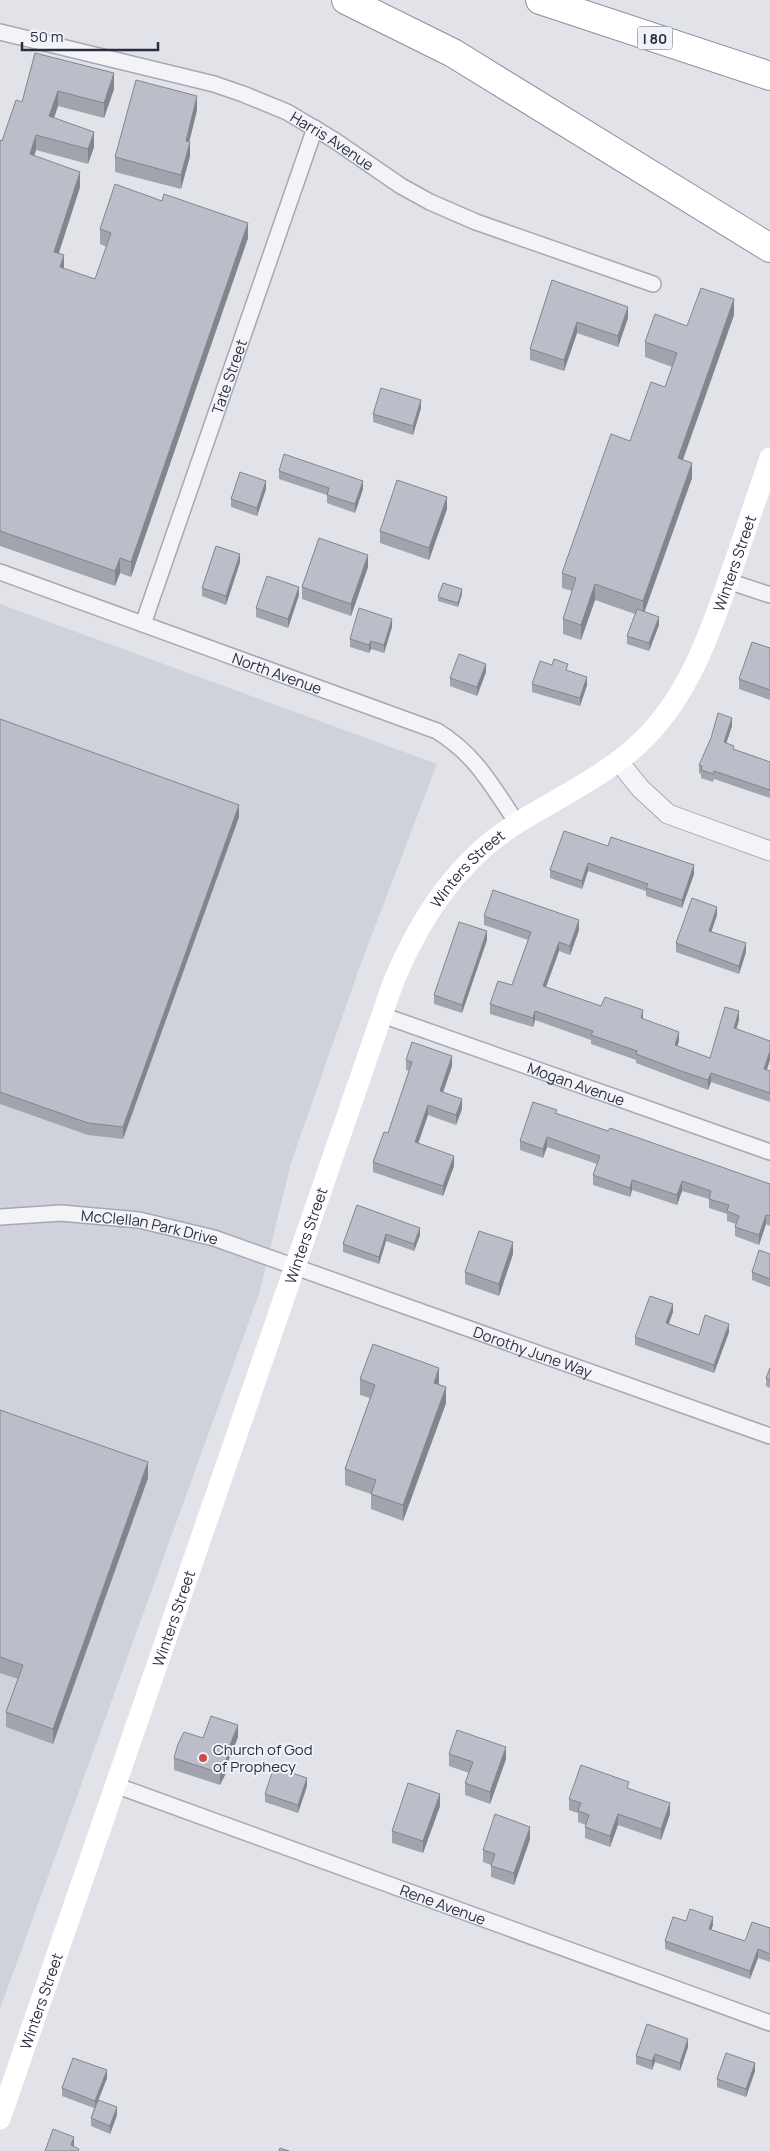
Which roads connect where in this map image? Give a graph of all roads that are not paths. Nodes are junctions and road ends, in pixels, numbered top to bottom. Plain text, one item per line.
1 (346, 0) edge
2 (540, 0) edge
3 (0, 32) edge
4 (770, 76) edge
5 (316, 128) junction
6 (770, 248) edge
7 (653, 284) dead end
8 (770, 458) edge
9 (0, 572) edge
10 (728, 581) junction
11 (770, 596) edge
12 (143, 624) junction
13 (619, 762) junction
14 (517, 824) junction
15 (770, 851) edge
16 (382, 1015) junction
17 (770, 1152) edge
18 (0, 1218) edge
19 (295, 1267) junction
20 (770, 1436) edge
21 (115, 1785) junction
22 (770, 2023) edge
23 (0, 2120) edge

1 - 6 highway
2 - 4 highway, I 80
3 - 5 street, Harris Avenue
5 - 7 street, Harris Avenue
5 - 12 street, Tate Street
8 - 10 main road, Winters Street
9 - 12 street, North Avenue
10 - 11 street
10 - 13 main road, Winters Street
12 - 14 street, North Avenue
13 - 14 main road, Winters Street
13 - 15 street
14 - 16 main road, Winters Street
16 - 17 street, Mogan Avenue
16 - 19 main road, Winters Street
18 - 19 street, McClellan Park Drive
19 - 20 street, Dorothy June Way
19 - 21 main road, Winters Street
21 - 22 street, Rene Avenue
21 - 23 main road, Winters Street

